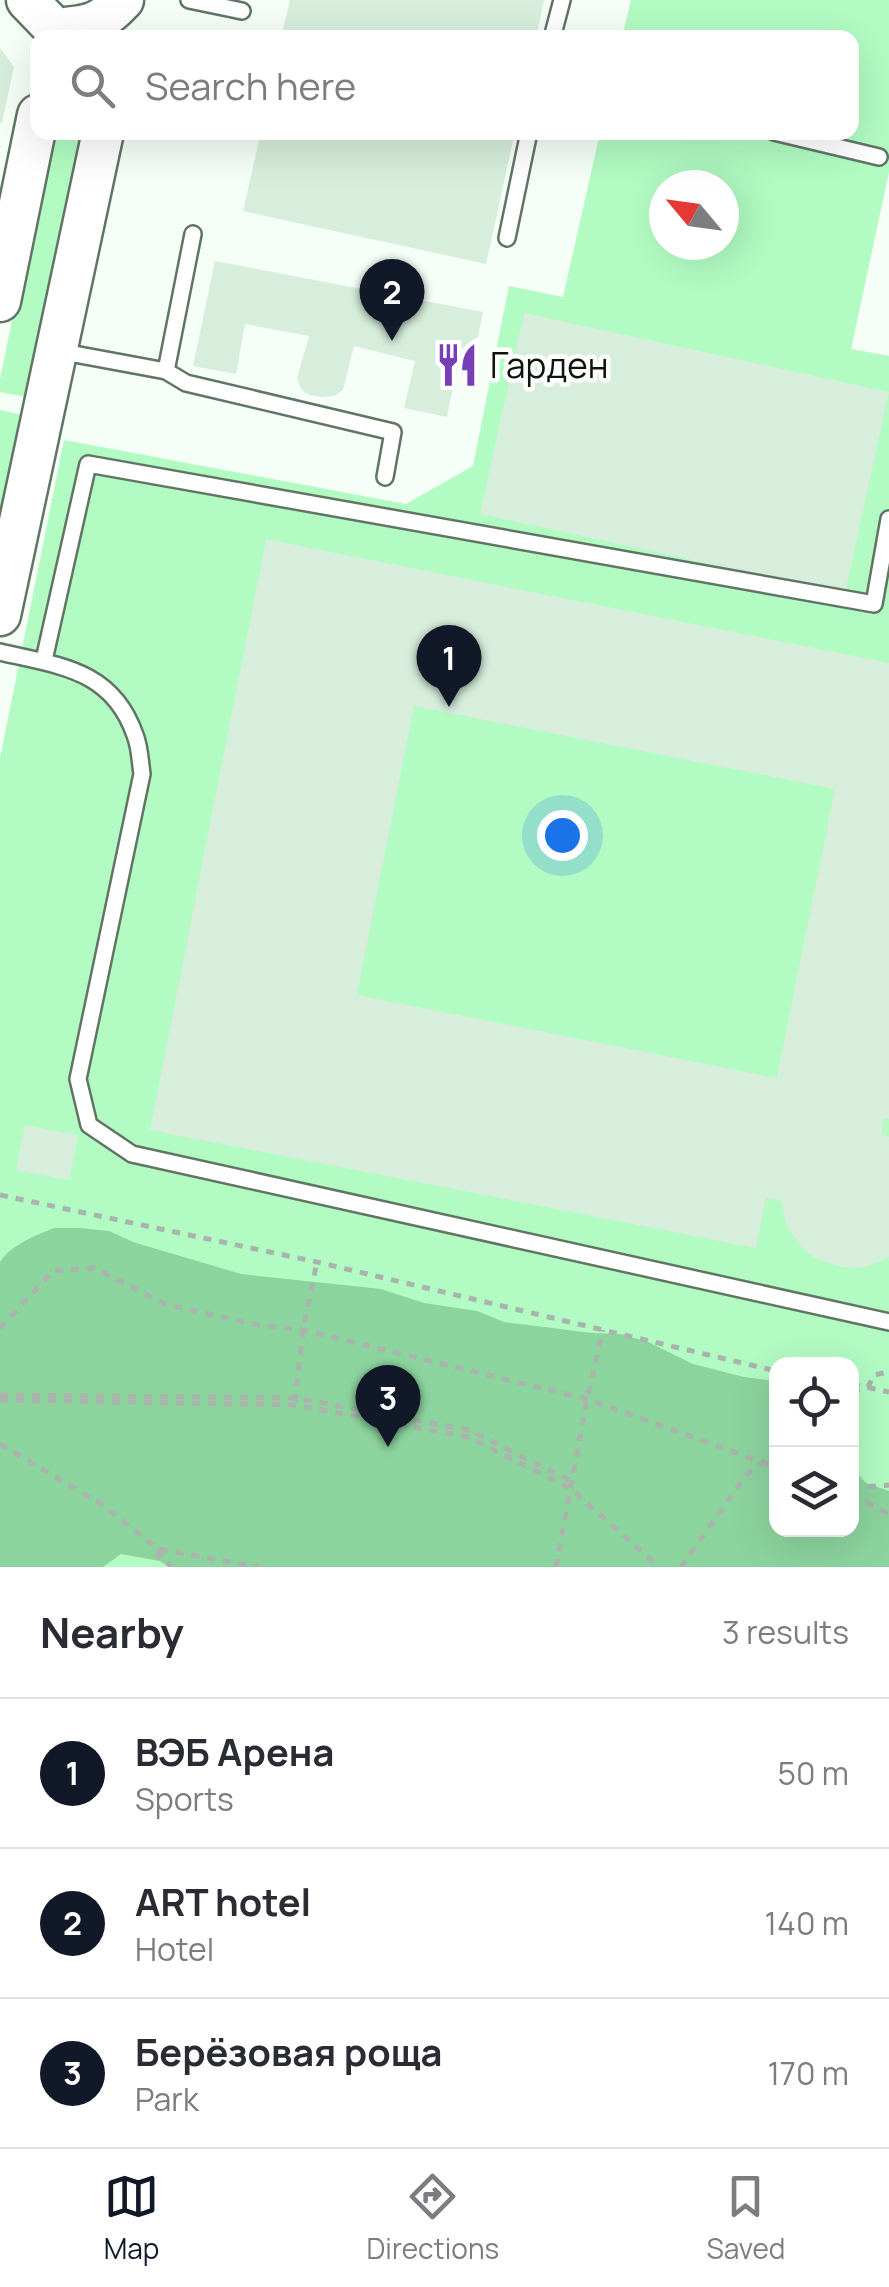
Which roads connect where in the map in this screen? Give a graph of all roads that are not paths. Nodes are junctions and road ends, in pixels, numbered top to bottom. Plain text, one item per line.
1 (27, 0) edge
2 (124, 0) edge
3 (133, 0) edge
4 (189, 0) edge
5 (562, 0) edge
6 (242, 11) dead end
7 (56, 22) edge
8 (126, 30) edge
9 (554, 30) edge
10 (33, 140) edge
11 (101, 140) edge
12 (527, 140) edge
13 (808, 140) edge
14 (879, 157) dead end
15 (193, 234) dead end
16 (507, 238) dead end
17 (1, 295) edge
18 (56, 351) junction
19 (166, 372) junction
20 (385, 476) dead end
21 (889, 519) edge
22 (0, 615) edge
23 (0, 652) edge
24 (44, 660) junction
25 (889, 1322) edge

1 - 7 street
2 - 7 street
3 - 8 street
4 - 6 lane
5 - 9 lane
10 - 17 street
11 - 18 street
12 - 16 lane
13 - 14 lane
15 - 19 lane
18 - 19 lane
18 - 22 street
19 - 20 lane
21 - 24 lane
23 - 24 lane
24 - 25 lane

